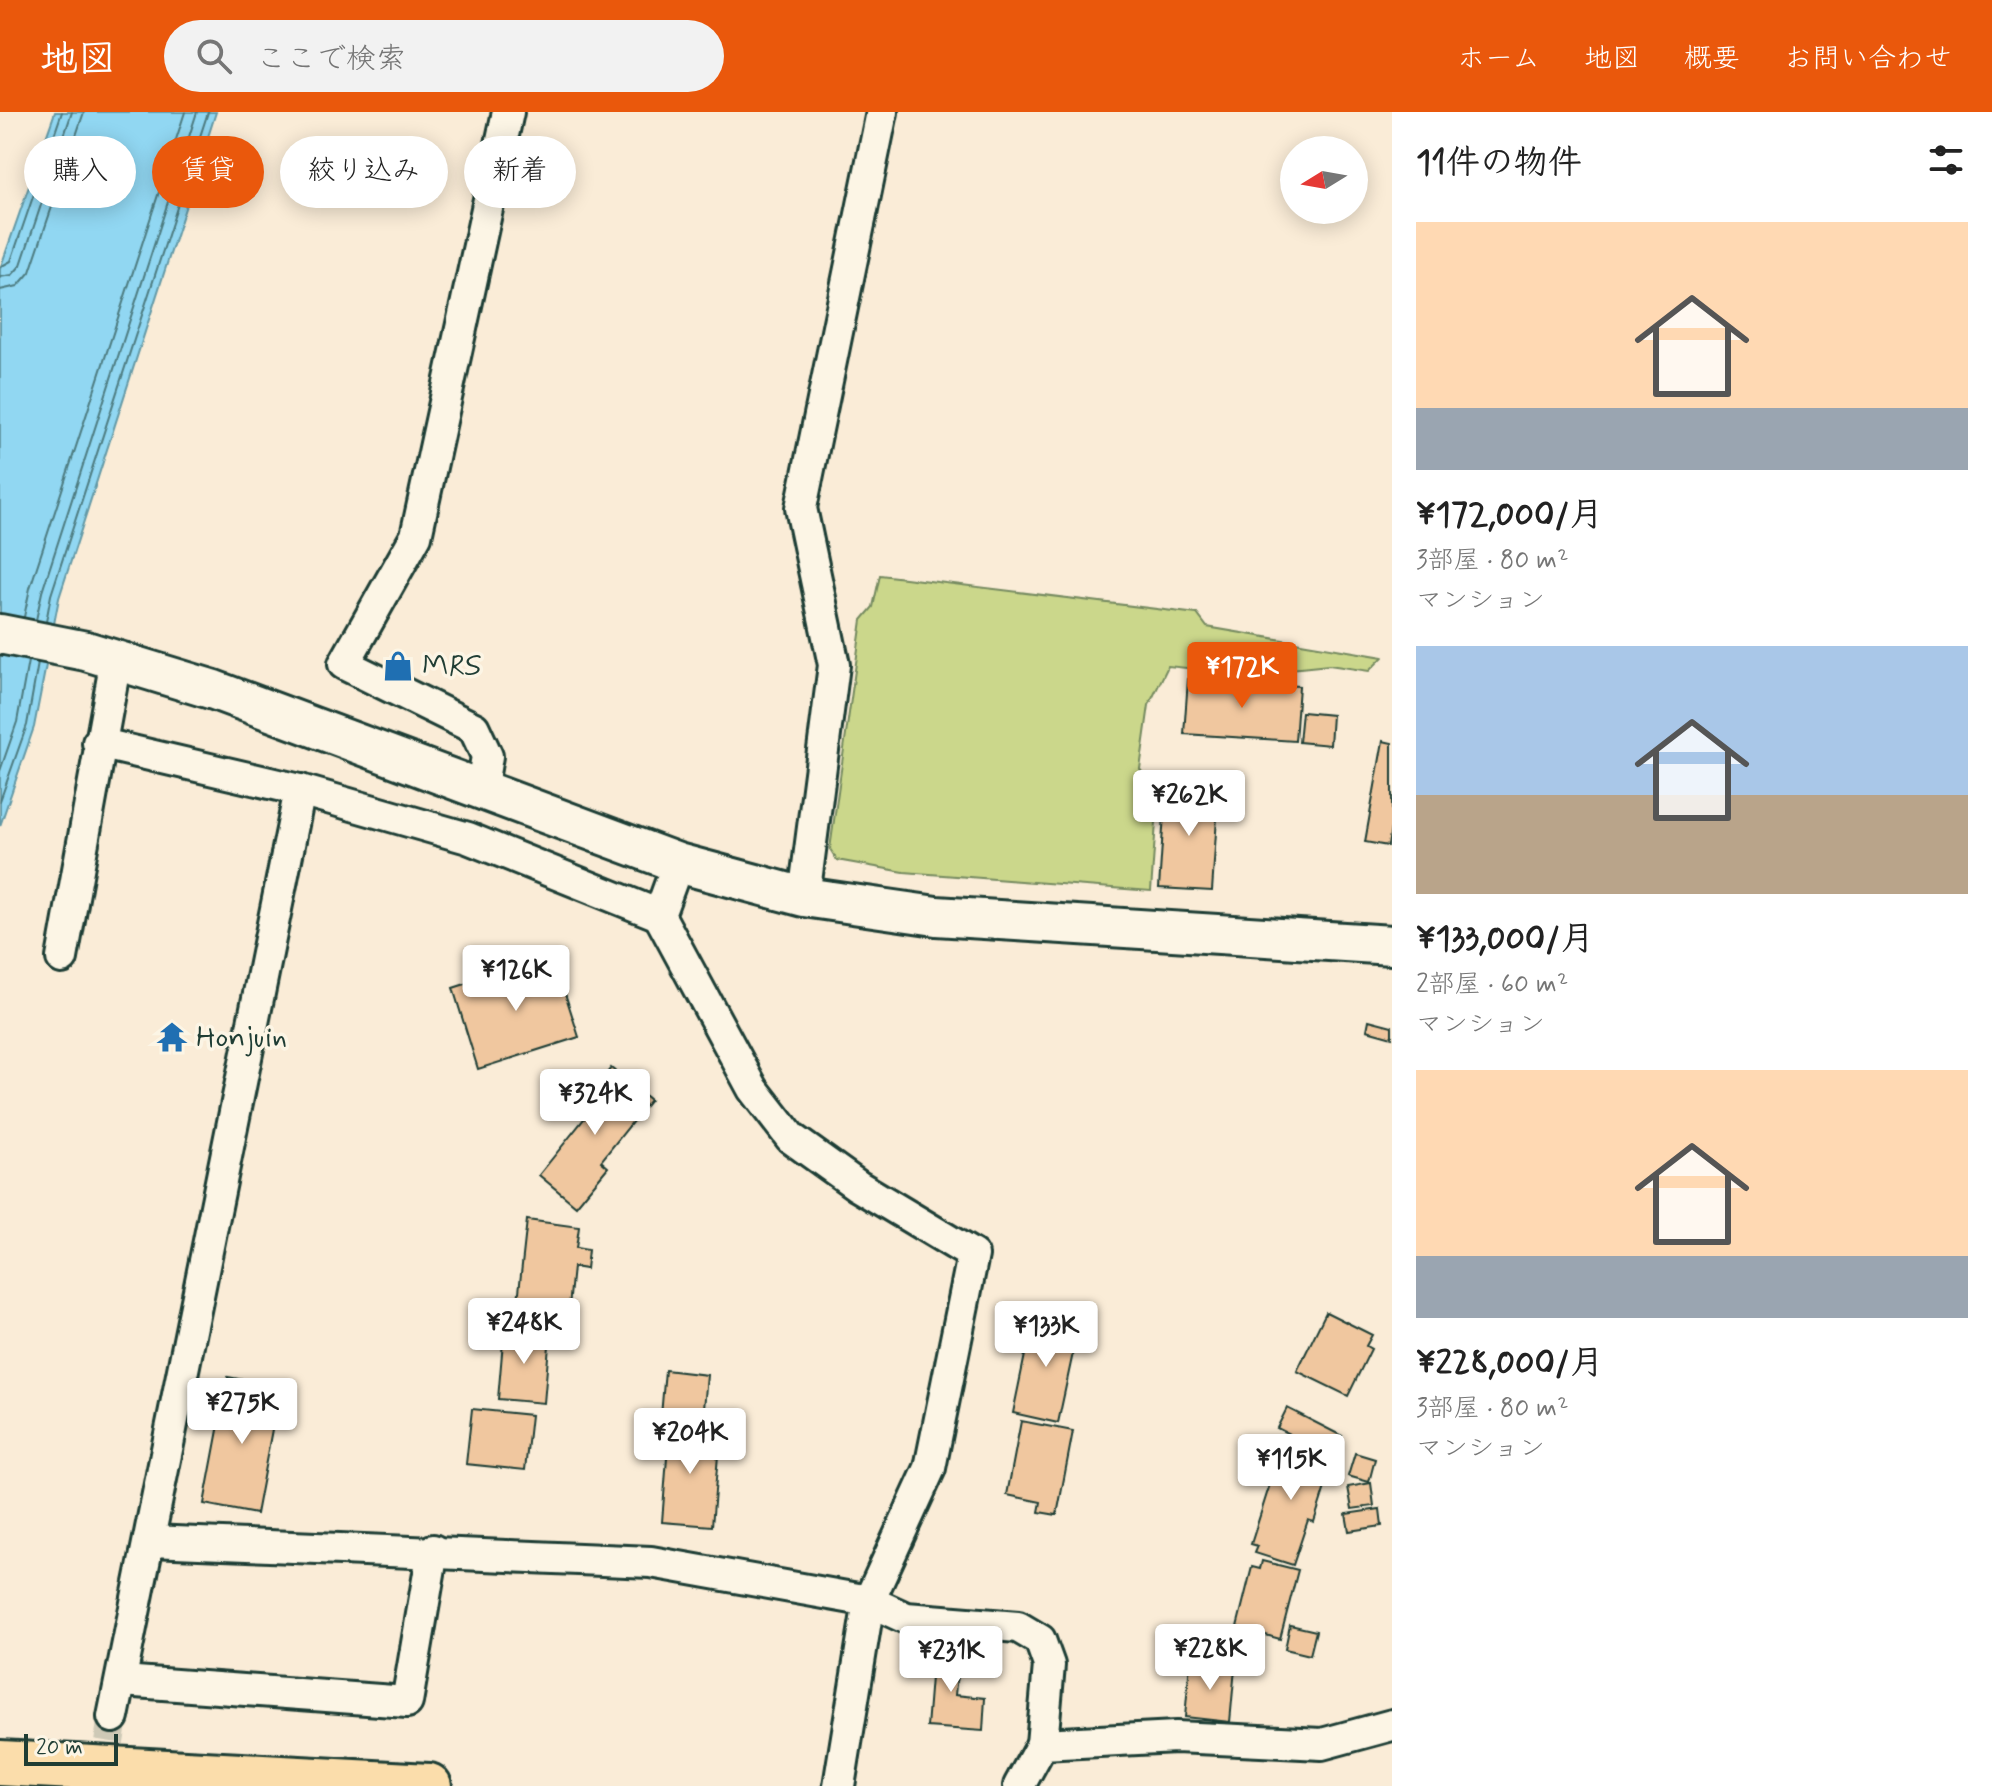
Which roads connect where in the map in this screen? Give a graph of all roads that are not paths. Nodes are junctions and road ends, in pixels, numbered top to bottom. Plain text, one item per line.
1 (508, 112) edge
2 (882, 112) edge
3 (0, 634) edge
4 (101, 656) junction
5 (98, 743) junction
6 (300, 790) junction
7 (481, 792) junction
8 (678, 863) junction
9 (804, 897) junction
10 (659, 915) junction
11 (1392, 945) edge
12 (62, 958) dead end
13 (151, 1541) junction
14 (433, 1550) junction
15 (869, 1601) junction
16 (122, 1681) junction
17 (113, 1717) tunnel mouth
18 (1392, 1725) edge
19 (1042, 1744) junction
20 (0, 1763) edge
21 (429, 1786) edge
22 (839, 1786) edge
23 (1019, 1786) edge

1 - 7 street
2 - 9 street
3 - 4 street
4 - 5 street
4 - 7 street
5 - 6 street
5 - 12 street
6 - 10 street
6 - 13 street
7 - 8 street
8 - 9 street
8 - 10 street
9 - 11 street
10 - 15 street
13 - 14 street
13 - 16 street
14 - 15 street
14 - 16 street
15 - 19 street
15 - 22 street
16 - 17 street
18 - 19 street
19 - 23 street
20 - 21 main road

